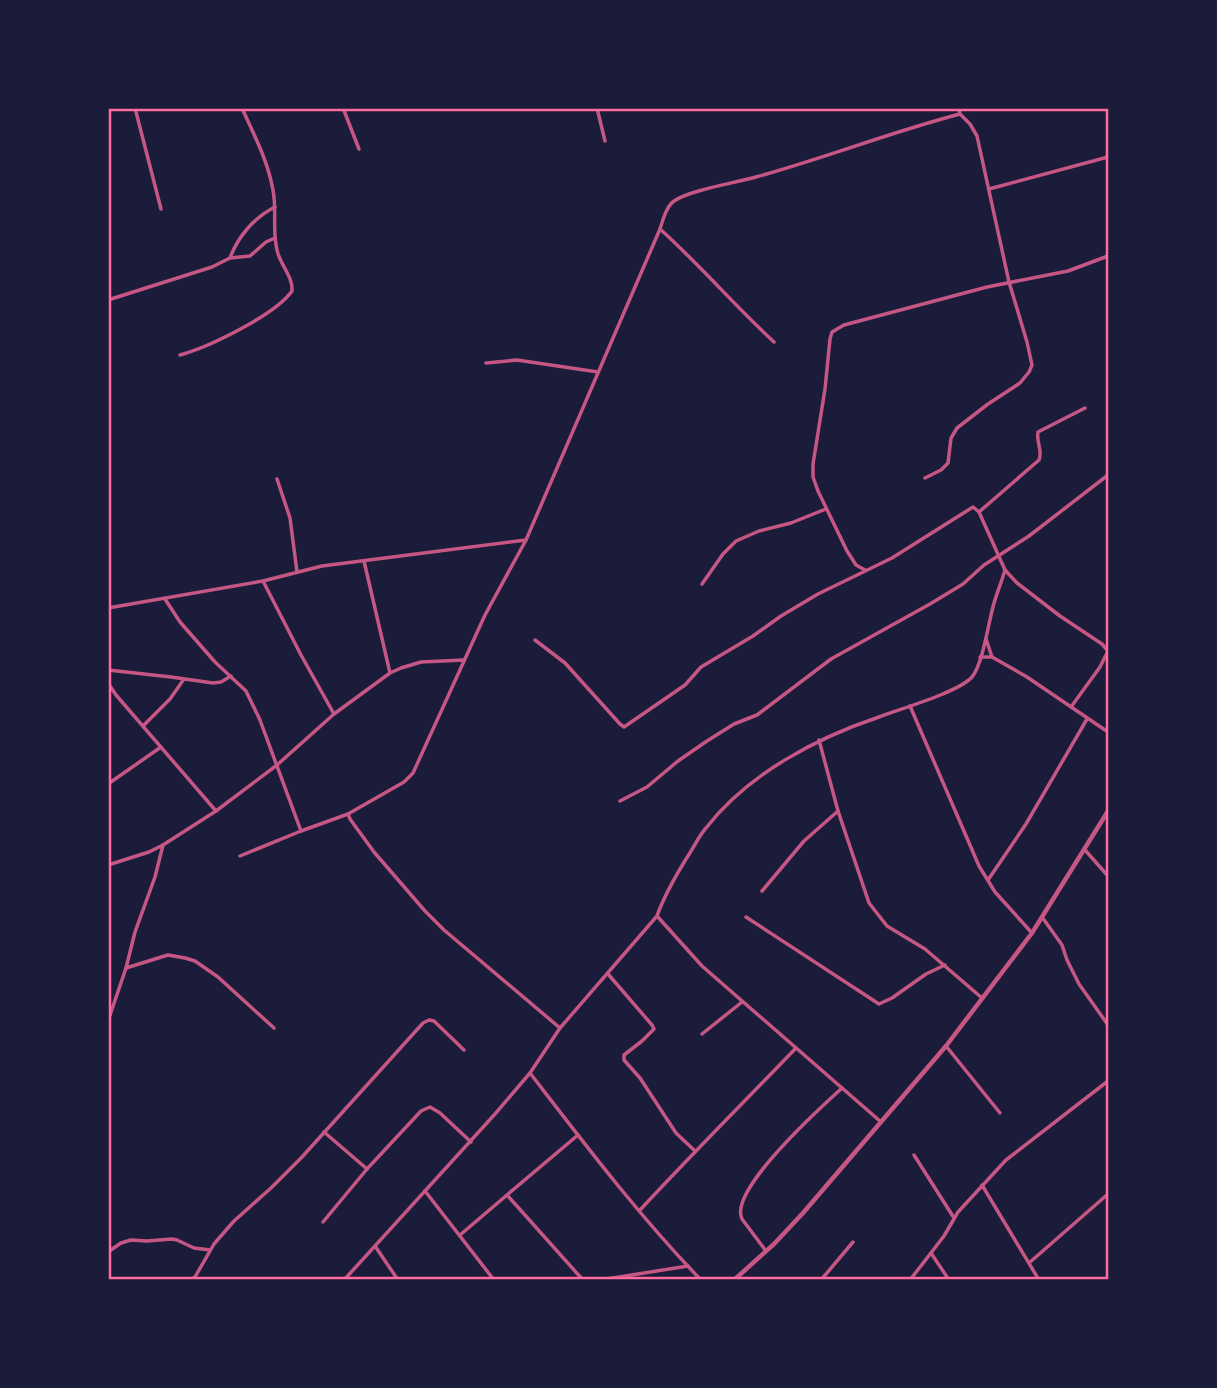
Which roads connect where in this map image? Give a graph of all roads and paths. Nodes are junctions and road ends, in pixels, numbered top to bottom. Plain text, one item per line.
1 (135, 108) edge
2 (242, 108) edge
3 (343, 108) edge
4 (597, 108) edge
5 (958, 108) edge
6 (960, 114) junction
7 (605, 141) dead end
8 (359, 149) dead end
9 (1108, 157) edge
10 (989, 189) junction
11 (275, 207) junction
12 (161, 209) dead end
13 (660, 229) junction
14 (275, 237) junction
15 (1108, 256) edge
16 (230, 258) junction
17 (1009, 282) junction
18 (108, 300) edge
19 (774, 342) dead end
20 (180, 355) dead end
21 (486, 363) dead end
22 (598, 372) junction
23 (1085, 408) dead end
24 (1108, 475) edge
25 (925, 478) dead end
26 (277, 480) dead end
27 (827, 508) junction
28 (979, 512) junction
29 (526, 540) junction
30 (998, 556) junction
31 (365, 561) junction
32 (865, 570) junction
33 (1005, 570) junction
34 (297, 572) junction
35 (263, 581) junction
36 (702, 584) dead end
37 (165, 599) junction
38 (108, 608) edge
39 (986, 638) junction
40 (535, 640) dead end
41 (1108, 650) edge
42 (980, 657) junction
43 (992, 657) junction
44 (464, 660) junction
45 (108, 670) edge
46 (390, 673) junction
47 (232, 676) junction
48 (184, 679) junction
49 (108, 683) edge
50 (910, 706) junction
51 (1071, 707) junction
52 (334, 714) junction
53 (1087, 719) junction
54 (143, 726) junction
55 (1108, 732) edge
56 (819, 740) junction
57 (161, 747) junction
58 (277, 765) junction
59 (108, 784) edge
60 (620, 801) dead end
61 (216, 811) junction
62 (838, 811) junction
63 (1108, 811) edge
64 (348, 814) junction
65 (301, 831) junction
66 (163, 845) junction
67 (1085, 850) junction
68 (240, 856) dead end
69 (108, 865) edge
70 (1108, 876) edge
71 (988, 880) junction
72 (762, 891) dead end
73 (657, 916) junction
74 (747, 917) dead end
75 (1042, 917) junction
76 (1032, 933) junction
77 (945, 965) junction
78 (127, 968) junction
79 (608, 974) junction
80 (982, 998) junction
81 (742, 1002) junction
82 (108, 1021) edge
83 (1108, 1025) edge
84 (274, 1028) dead end
85 (559, 1028) junction
86 (702, 1034) dead end
87 (946, 1046) junction
88 (796, 1048) junction
89 (464, 1050) dead end
90 (530, 1073) junction
91 (1108, 1081) edge
92 (842, 1088) junction
93 (1000, 1113) dead end
94 (881, 1122) junction
95 (324, 1132) junction
96 (578, 1135) junction
97 (471, 1142) junction
98 (695, 1151) junction
99 (914, 1155) dead end
100 (367, 1169) junction
101 (982, 1185) junction
102 (425, 1191) junction
103 (1108, 1194) edge
104 (507, 1195) junction
105 (640, 1210) junction
106 (954, 1218) junction
107 (323, 1222) dead end
108 (459, 1235) junction
109 (853, 1242) dead end
110 (375, 1246) junction
111 (200, 1249) junction
112 (210, 1250) junction
113 (766, 1251) junction
114 (108, 1252) edge
115 (931, 1253) junction
116 (206, 1255) junction
117 (1029, 1264) junction
118 (688, 1266) junction
119 (191, 1279) edge
120 (344, 1279) edge
121 (398, 1279) edge
122 (494, 1279) edge
123 (583, 1279) edge
124 (600, 1279) edge
125 (701, 1279) edge
126 (734, 1279) edge
127 (821, 1279) edge
128 (910, 1279) edge
129 (949, 1279) edge
130 (1039, 1279) edge

1 - 12 street
2 - 11 street
3 - 8 street
4 - 7 street
5 - 6 street
6 - 10 street
6 - 13 street
9 - 10 street
10 - 17 street
11 - 14 street
11 - 16 street
13 - 19 street
13 - 22 street
14 - 16 street
14 - 20 street
15 - 17 street
16 - 18 street
17 - 25 street
17 - 27 street
21 - 22 street
22 - 29 street
23 - 28 street
24 - 30 street
26 - 34 street
27 - 32 street
27 - 36 street
28 - 30 street
28 - 32 street
29 - 31 street
29 - 44 street
30 - 33 street
30 - 60 street
31 - 34 street
31 - 46 street
32 - 40 street
33 - 39 street
33 - 41 street
34 - 35 street
35 - 37 street
35 - 52 street
37 - 38 street
37 - 47 street
39 - 42 street
39 - 43 street
41 - 51 street
42 - 43 street
42 - 50 street
43 - 51 street
44 - 46 street
44 - 64 street
45 - 48 street
46 - 52 street
47 - 48 street
47 - 58 street
48 - 54 street
49 - 54 street
50 - 56 street
50 - 71 street
51 - 53 street
52 - 58 street
53 - 55 street
53 - 71 street
54 - 57 street
56 - 62 street
56 - 73 street
57 - 59 street
57 - 61 street
58 - 61 street
58 - 65 street
61 - 66 street
62 - 72 street
62 - 77 street
63 - 67 street
64 - 65 street
64 - 85 street
65 - 68 street
66 - 69 street
66 - 78 street
67 - 70 street
67 - 75 street
71 - 76 street
73 - 79 street
73 - 81 street
74 - 77 street
75 - 76 street
75 - 83 street
76 - 80 street
77 - 80 street
78 - 82 street
78 - 84 street
79 - 85 street
79 - 98 street
80 - 87 street
81 - 86 street
81 - 88 street
85 - 90 street
87 - 93 street
87 - 94 street
88 - 92 street
88 - 98 street
89 - 95 street
90 - 96 street
90 - 97 street
91 - 101 street
92 - 94 street
92 - 113 street
94 - 113 street
95 - 100 street
95 - 112 street
96 - 104 street
96 - 105 street
97 - 100 street
97 - 102 street
98 - 105 street
99 - 106 street
100 - 107 street
101 - 106 street
101 - 117 street
102 - 108 street
102 - 110 street
103 - 117 street
104 - 108 street
104 - 123 street
105 - 118 street
106 - 115 street
108 - 122 street
109 - 127 street
110 - 120 street
110 - 121 street
111 - 112 street
111 - 114 street
111 - 116 street
112 - 116 street
113 - 126 street
115 - 128 street
115 - 129 street
116 - 119 street
117 - 130 street
118 - 124 street
118 - 125 street

